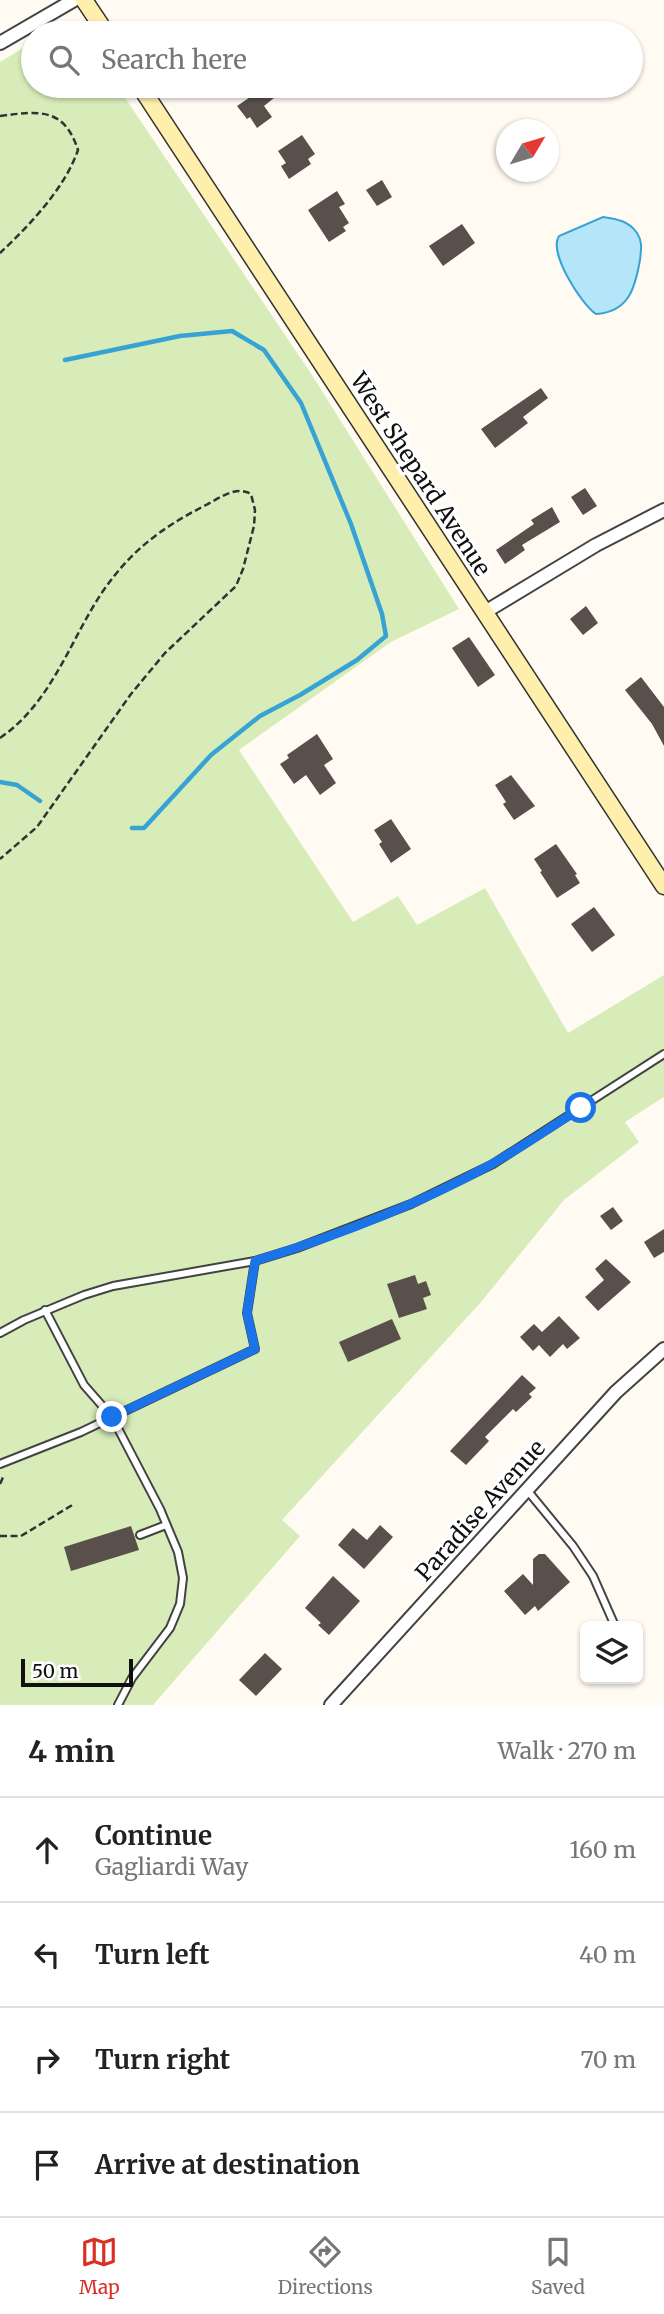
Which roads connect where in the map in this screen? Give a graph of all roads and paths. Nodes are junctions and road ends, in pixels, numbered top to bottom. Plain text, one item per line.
1 (74, 0) edge
2 (84, 0) edge
3 (38, 21) edge
4 (98, 21) edge
5 (21, 31) edge
6 (0, 43) edge
7 (148, 98) edge
8 (0, 116) edge
9 (0, 253) edge
10 (664, 510) edge
11 (485, 612) junction
12 (0, 738) edge
13 (0, 859) edge
14 (664, 886) edge
15 (664, 1054) edge
16 (255, 1261) junction
17 (45, 1310) junction
18 (0, 1333) edge
19 (664, 1349) edge
20 (112, 1417) junction
21 (0, 1464) edge
22 (527, 1490) junction
23 (74, 1504) dead end
24 (166, 1525) junction
25 (140, 1535) dead end
26 (0, 1536) edge
27 (613, 1621) edge
28 (118, 1705) edge
29 (331, 1705) edge

1 - 3 street
2 - 4 street
5 - 6 street
7 - 11 street, West Shepard Avenue
8 - 9 path
10 - 11 street
11 - 14 street, West Shepard Avenue
12 - 13 path
15 - 16 lane
16 - 17 lane
16 - 20 lane
17 - 18 lane
17 - 20 lane
19 - 22 street, Paradise Avenue
20 - 21 lane
20 - 24 lane
22 - 27 lane
22 - 29 street, Paradise Avenue
23 - 26 path
24 - 25 lane
24 - 28 lane

